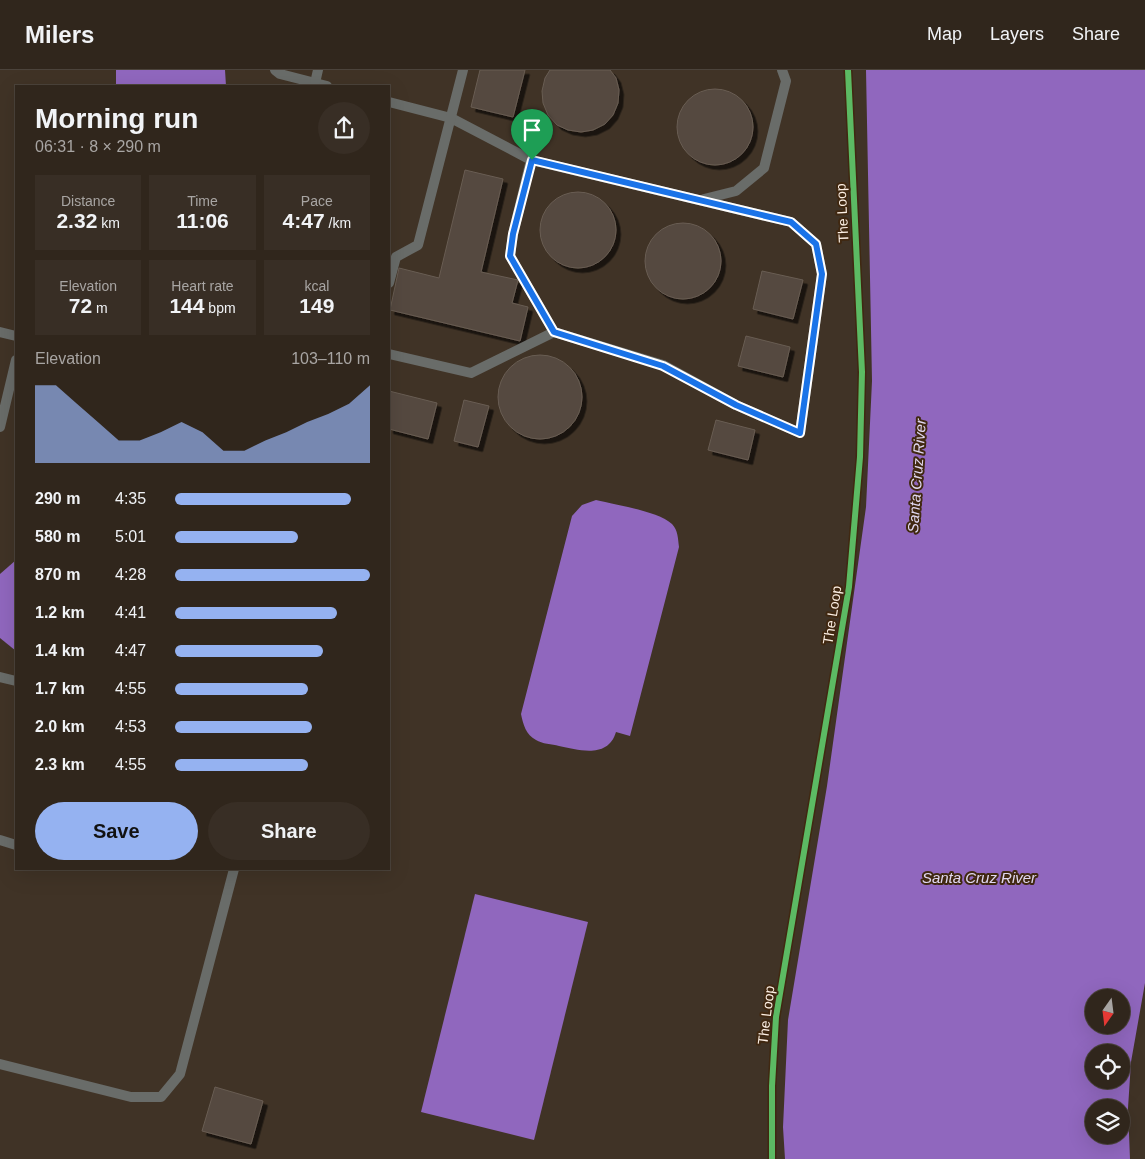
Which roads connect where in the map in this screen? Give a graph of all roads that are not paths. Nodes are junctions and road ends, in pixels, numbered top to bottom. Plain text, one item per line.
1 (275, 70) edge
2 (318, 70) edge
3 (462, 70) edge
4 (782, 70) edge
5 (315, 83) junction
6 (323, 85) edge
7 (390, 102) edge
8 (450, 118) junction
9 (532, 160) junction
10 (703, 199) junction
11 (390, 279) edge
12 (0, 332) edge
13 (554, 332) junction
14 (15, 336) edge
15 (390, 354) edge
16 (15, 364) edge
17 (0, 427) edge
18 (0, 677) edge
19 (15, 681) edge
20 (0, 840) edge
21 (15, 845) edge
22 (234, 870) edge
23 (0, 1064) edge

1 - 5 lane
2 - 5 lane
3 - 8 lane
4 - 10 lane
5 - 6 lane
7 - 8 lane
8 - 9 lane
8 - 11 lane
9 - 10 lane
9 - 13 lane
10 - 13 lane
12 - 14 lane
13 - 15 lane
16 - 17 lane
18 - 19 lane
20 - 21 lane
22 - 23 lane

